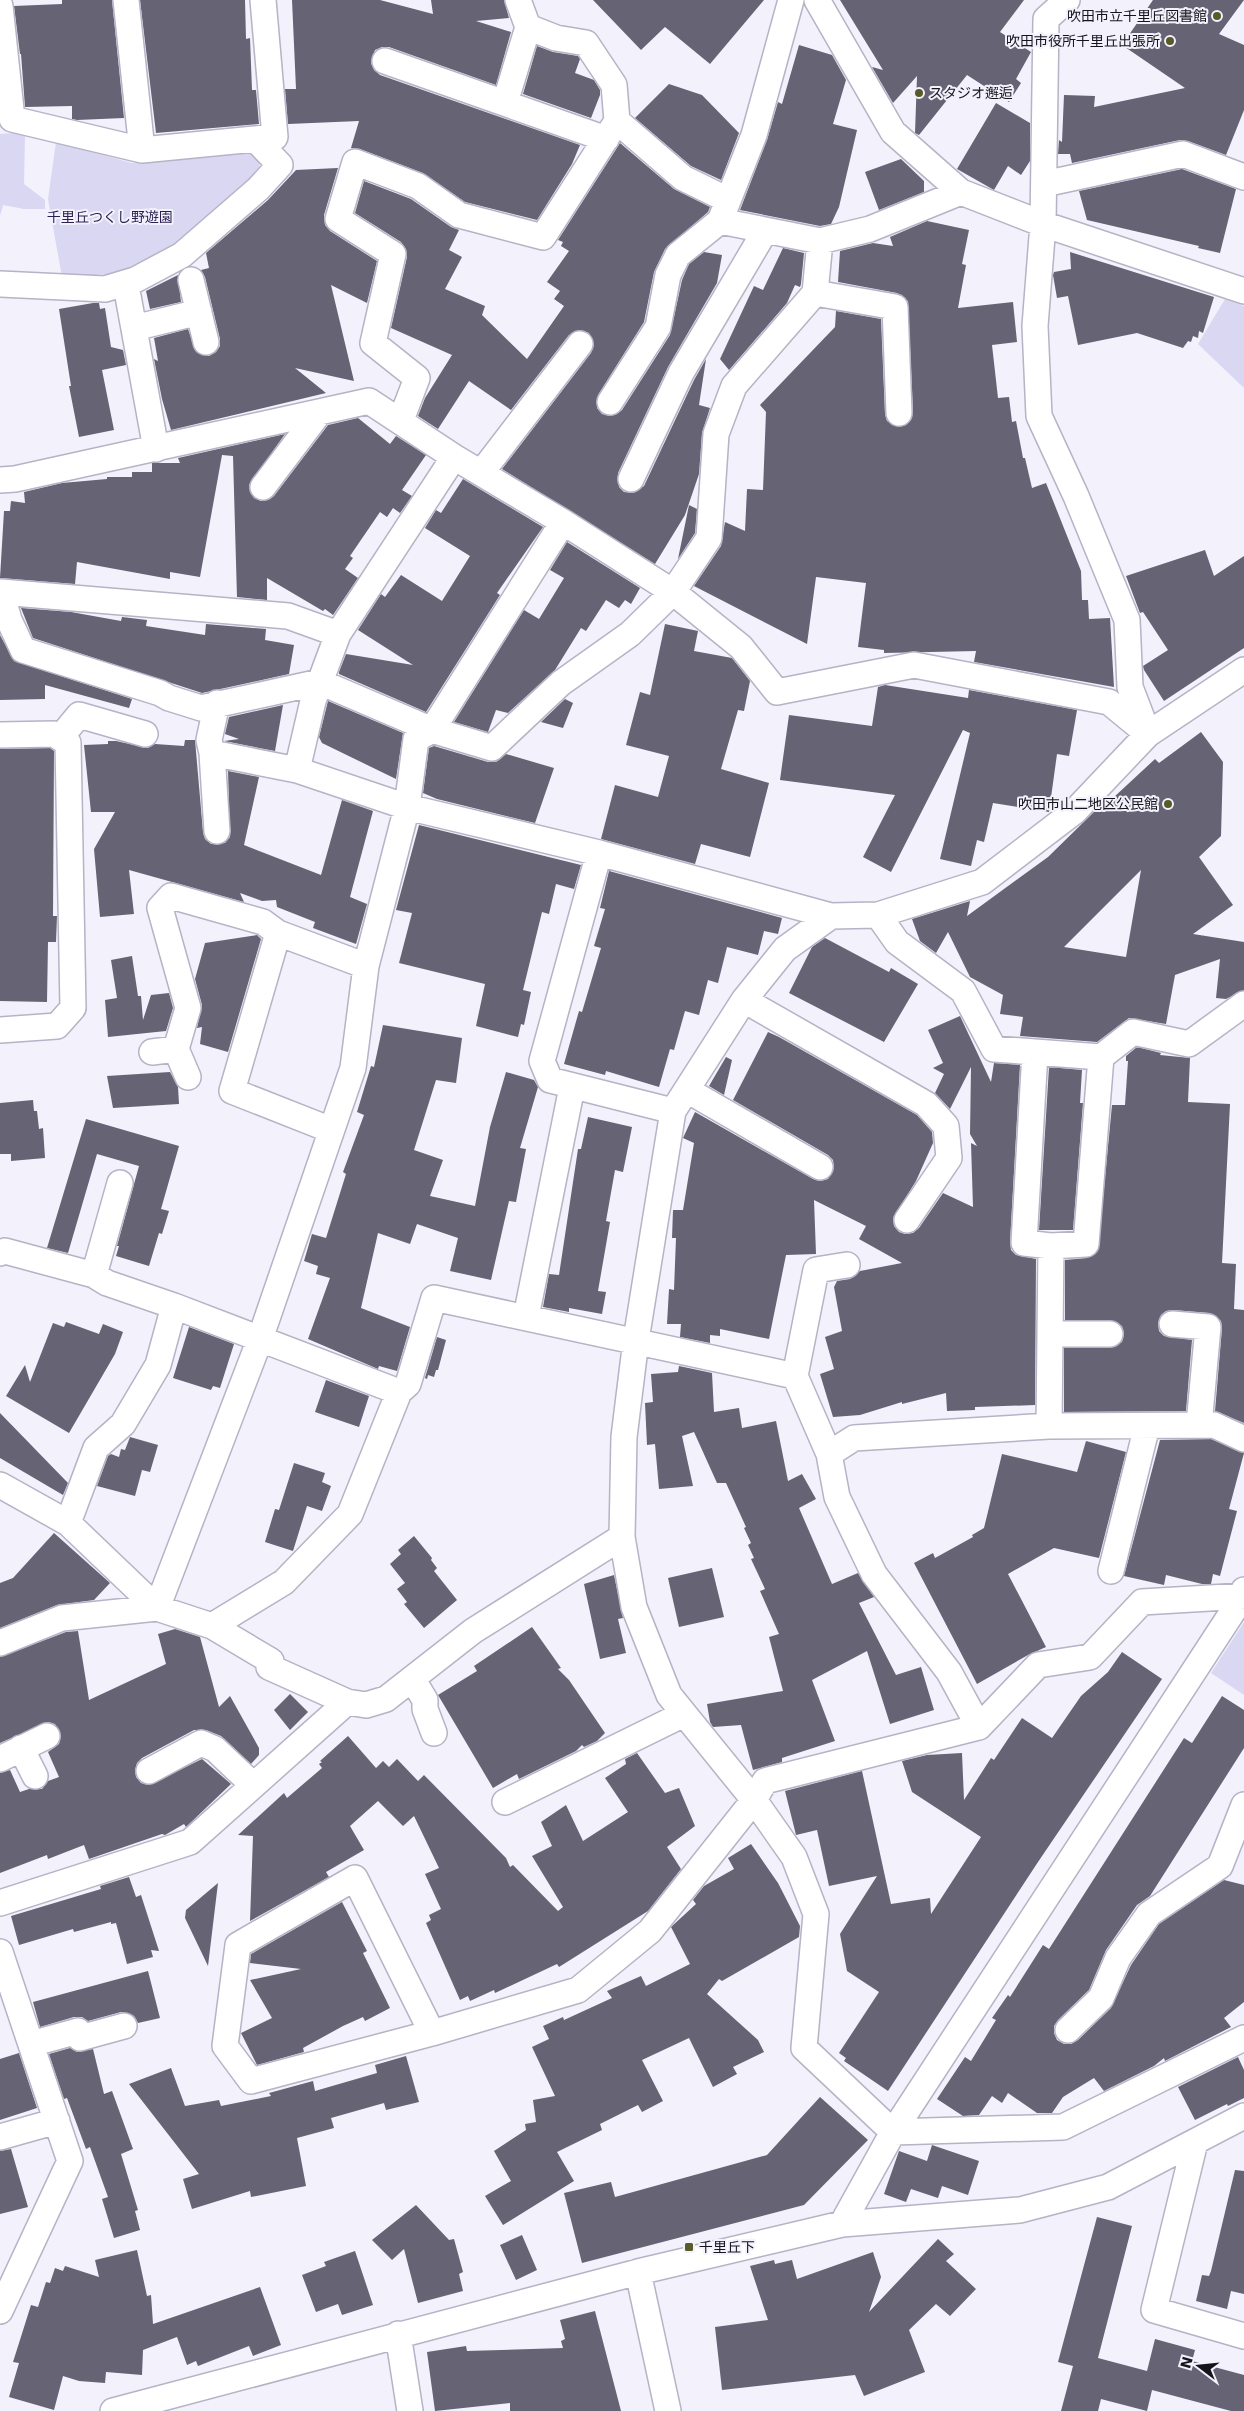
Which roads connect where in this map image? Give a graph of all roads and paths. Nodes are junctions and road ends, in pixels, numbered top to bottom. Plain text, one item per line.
1 (126, 0) edge
2 (262, 0) edge
3 (518, 0) edge
4 (791, 0) edge
5 (817, 0) edge
6 (1066, 0) edge
7 (0, 6) edge
8 (528, 27) junction
9 (385, 61) dead end
10 (505, 103) junction
11 (611, 130) junction
12 (255, 139) junction
13 (142, 150) junction
14 (1244, 177) edge
15 (1044, 184) junction
16 (961, 192) junction
17 (724, 210) junction
18 (1043, 224) junction
19 (765, 230) junction
20 (820, 241) junction
21 (191, 280) dead end
22 (0, 284) edge
23 (1244, 291) edge
24 (815, 293) junction
25 (128, 296) dead end
26 (199, 312) junction
27 (134, 328) junction
28 (206, 342) dead end
29 (580, 344) dead end
30 (610, 402) dead end
31 (319, 413) junction
32 (899, 413) dead end
33 (401, 420) junction
34 (156, 449) junction
35 (454, 457) junction
36 (481, 473) junction
37 (631, 479) dead end
38 (0, 480) edge
39 (264, 487) dead end
40 (563, 522) junction
41 (673, 592) junction
42 (3, 610) edge
43 (338, 634) junction
44 (1244, 670) edge
45 (320, 682) junction
46 (217, 703) junction
47 (432, 730) junction
48 (145, 734) dead end
49 (1148, 734) junction
50 (0, 735) edge
51 (60, 738) junction
52 (212, 753) junction
53 (297, 770) junction
54 (407, 807) junction
55 (217, 831) dead end
56 (599, 853) junction
57 (878, 915) junction
58 (831, 916) junction
59 (278, 933) junction
60 (366, 966) junction
61 (744, 1000) junction
62 (1244, 1004) edge
63 (0, 1030) edge
64 (1034, 1052) junction
65 (1101, 1057) junction
66 (188, 1077) dead end
67 (572, 1086) junction
68 (687, 1090) junction
69 (674, 1111) junction
70 (331, 1130) junction
71 (820, 1167) dead end
72 (120, 1183) dead end
73 (907, 1220) dead end
74 (1051, 1246) junction
75 (0, 1253) edge
76 (847, 1265) dead end
77 (94, 1275) junction
78 (174, 1306) junction
79 (526, 1317) junction
80 (1172, 1324) dead end
81 (1050, 1334) junction
82 (1110, 1334) dead end
83 (260, 1339) junction
84 (636, 1340) junction
85 (795, 1376) junction
86 (399, 1392) junction
87 (1199, 1425) junction
88 (1049, 1426) junction
89 (1147, 1426) junction
90 (1244, 1439) edge
91 (829, 1454) junction
92 (0, 1485) edge
93 (68, 1523) junction
94 (622, 1537) junction
95 (1111, 1571) dead end
96 (1244, 1594) edge
97 (157, 1608) junction
98 (212, 1626) junction
99 (0, 1644) edge
100 (413, 1680) junction
101 (347, 1702) junction
102 (684, 1714) junction
103 (979, 1727) junction
104 (434, 1733) dead end
105 (47, 1736) dead end
106 (11, 1753) edge
107 (149, 1772) dead end
108 (35, 1776) dead end
109 (253, 1786) junction
110 (754, 1800) junction
111 (505, 1802) dead end
112 (1244, 1805) edge
113 (0, 1903) edge
114 (0, 1952) edge
115 (124, 2026) dead end
116 (1068, 2030) dead end
117 (432, 2033) junction
118 (1244, 2038) edge
119 (31, 2044) junction
120 (1244, 2116) edge
121 (57, 2121) junction
122 (893, 2132) junction
123 (0, 2137) edge
124 (1195, 2142) junction
125 (842, 2224) junction
126 (638, 2272) junction
127 (0, 2311) edge
128 (398, 2334) junction
129 (1244, 2336) edge
130 (188, 2401) edge
131 (113, 2411) edge
132 (410, 2411) edge
133 (668, 2411) edge

1 - 13 street
2 - 12 street
3 - 8 street
4 - 17 street
5 - 16 street
6 - 15 street
7 - 13 street
8 - 10 street
8 - 11 street
9 - 10 street
10 - 11 street
11 - 17 street
11 - 33 street
12 - 13 street
12 - 22 street
14 - 15 street
15 - 18 street
16 - 18 street
16 - 20 street
17 - 19 street
17 - 30 street
18 - 23 street
18 - 49 street
19 - 20 street
19 - 37 street
20 - 24 street
21 - 26 street
24 - 32 street
24 - 41 street
25 - 27 street
26 - 27 street
26 - 28 street
27 - 34 street
29 - 36 street
31 - 33 street
31 - 34 street
31 - 39 street
33 - 35 street
34 - 38 street
35 - 36 street
35 - 43 street
36 - 40 street
40 - 41 street
40 - 47 street
41 - 47 street
41 - 49 street
42 - 43 street
42 - 46 street
43 - 45 street
44 - 49 street
45 - 46 street
45 - 47 street
45 - 53 street
46 - 52 street
47 - 54 street
48 - 51 street
49 - 57 street
50 - 51 street
51 - 63 street
52 - 53 street
52 - 55 street
53 - 54 street
54 - 56 street
54 - 60 street
56 - 58 street
56 - 67 street
57 - 58 street
57 - 64 street
58 - 61 street
59 - 60 street
59 - 66 street
59 - 70 street
60 - 70 street
61 - 68 street
61 - 73 street
62 - 65 street
64 - 65 street
64 - 74 street
65 - 74 street
67 - 69 street
67 - 79 street
68 - 69 street
68 - 71 street
69 - 84 street
70 - 83 street
72 - 77 street
74 - 81 street
75 - 77 street
76 - 85 street
77 - 78 street
78 - 83 street
78 - 93 street
79 - 84 street
79 - 86 street
80 - 87 street
81 - 82 street
81 - 88 street
83 - 86 street
83 - 97 street
84 - 85 street
84 - 94 street
85 - 91 street
86 - 98 street
87 - 89 street
87 - 90 street
88 - 89 street
88 - 91 street
89 - 95 street
91 - 103 street
92 - 93 street
93 - 97 street
94 - 100 street
94 - 102 street
96 - 103 street
96 - 122 street
97 - 98 street
97 - 99 street
98 - 101 street
100 - 101 street
100 - 104 street
101 - 109 street
102 - 110 street
102 - 111 street
103 - 110 street
105 - 106 street
106 - 108 street
107 - 109 street
109 - 113 street
110 - 117 street
110 - 122 street
112 - 116 street
114 - 119 street
115 - 119 street
117 - 117 street
118 - 122 street
119 - 121 street
120 - 124 street
121 - 123 street
121 - 127 street
122 - 125 street
124 - 125 street
124 - 129 street
125 - 126 street
126 - 128 street
126 - 133 street
128 - 130 street
128 - 132 street
130 - 131 street

